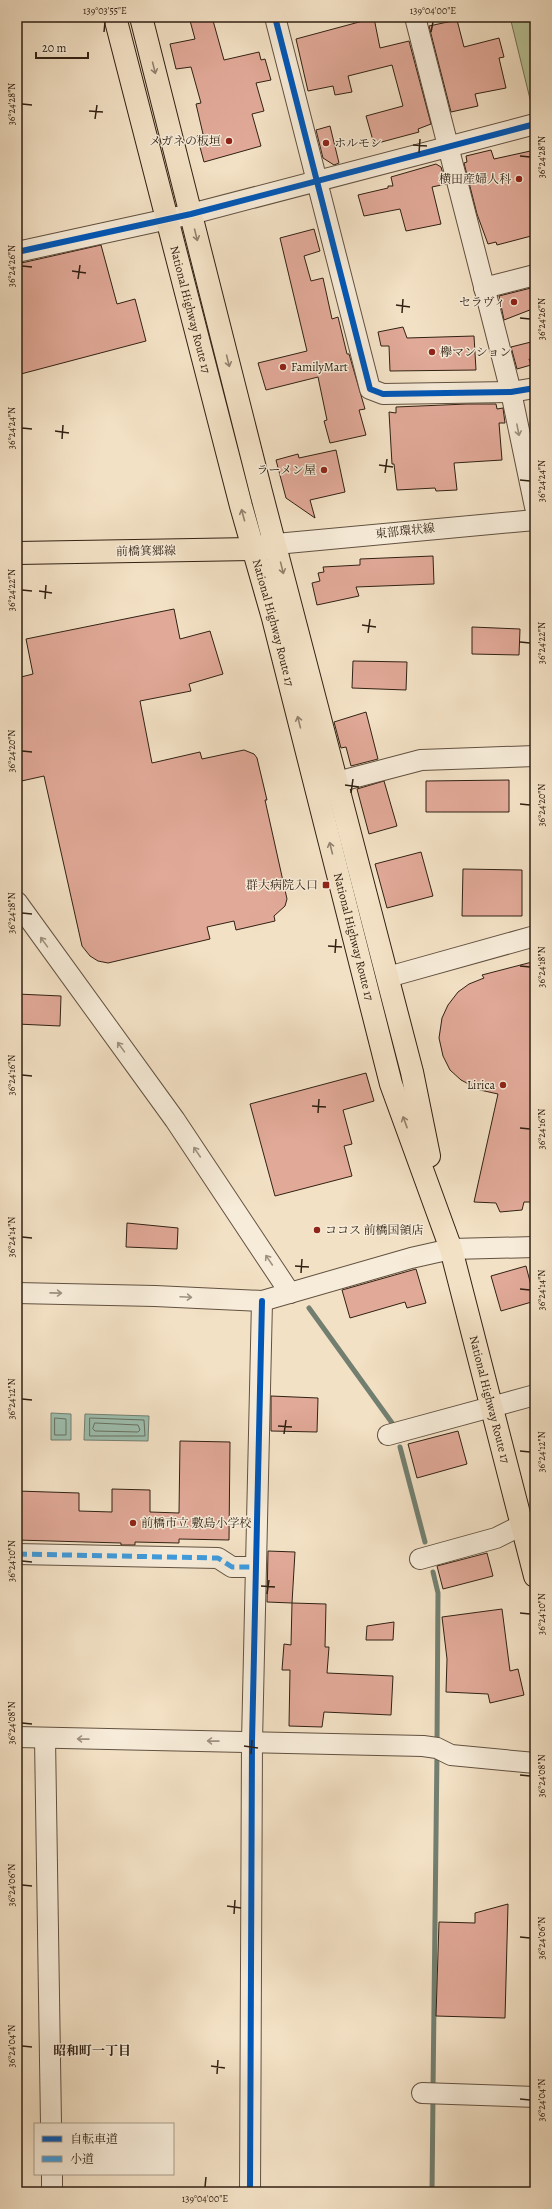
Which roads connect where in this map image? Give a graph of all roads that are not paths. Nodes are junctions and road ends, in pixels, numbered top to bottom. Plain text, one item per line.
1 (115, 17) edge
2 (141, 17) edge
3 (274, 17) edge
4 (415, 17) edge
5 (535, 124) edge
6 (449, 148) junction
7 (317, 182) junction
8 (191, 214) junction
9 (168, 218) junction
10 (17, 252) edge
11 (535, 275) edge
12 (484, 288) junction
13 (535, 388) edge
14 (511, 392) junction
15 (535, 507) edge
16 (535, 520) edge
17 (276, 544) junction
18 (252, 549) junction
19 (17, 553) edge
20 (535, 756) edge
21 (337, 782) junction
22 (17, 902) edge
23 (535, 936) edge
24 (388, 977) junction
25 (442, 1224) junction
26 (535, 1247) edge
27 (451, 1249) junction
28 (17, 1292) edge
29 (290, 1293) junction
30 (262, 1301) junction
31 (535, 1396) edge
32 (490, 1408) junction
33 (388, 1435) dead end
34 (528, 1523) edge
35 (17, 1554) edge
36 (420, 1559) dead end
37 (255, 1567) junction
38 (535, 1576) edge
39 (17, 1737) edge
40 (45, 1738) junction
41 (252, 1742) junction
42 (535, 1763) edge
43 (427, 2093) dead end
44 (535, 2097) edge
45 (51, 2123) edge
46 (52, 2175) edge
47 (52, 2192) edge
48 (250, 2192) edge

1 - 9 main road, National Highway Route 17
2 -> 8 main road, National Highway Route 17
3 - 7 street
4 - 6 street
5 - 6 street
6 - 7 street
6 - 12 street
7 - 8 street
7 - 14 street
8 - 9 street
8 -> 17 main road, National Highway Route 17
9 - 10 street
18 -> 9 main road, National Highway Route 17
11 - 12 street
12 - 14 street
13 - 14 street
14 -> 15 street
16 - 17 street, 東部環状線
17 - 18 main road, 前橋箕郷線
17 -> 21 main road, National Highway Route 17
18 - 19 main road, 前橋箕郷線
25 -> 18 main road, National Highway Route 17
20 - 21 street
21 - 24 main road, National Highway Route 17
29 -> 22 street
23 - 24 street
24 - 25 main road, National Highway Route 17
25 - 27 main road, National Highway Route 17
26 - 27 street
27 - 29 street
27 - 32 main road, National Highway Route 17
28 -> 30 street
29 - 30 street
30 - 37 street
31 - 32 street
32 - 33 street
32 - 34 main road, National Highway Route 17
34 - 36 street
34 - 38 main road, National Highway Route 17
35 - 37 street
37 - 41 street
39 - 40 street
41 -> 40 street
40 - 45 street
41 - 42 street
41 - 48 street
43 - 44 street
46 - 47 street

